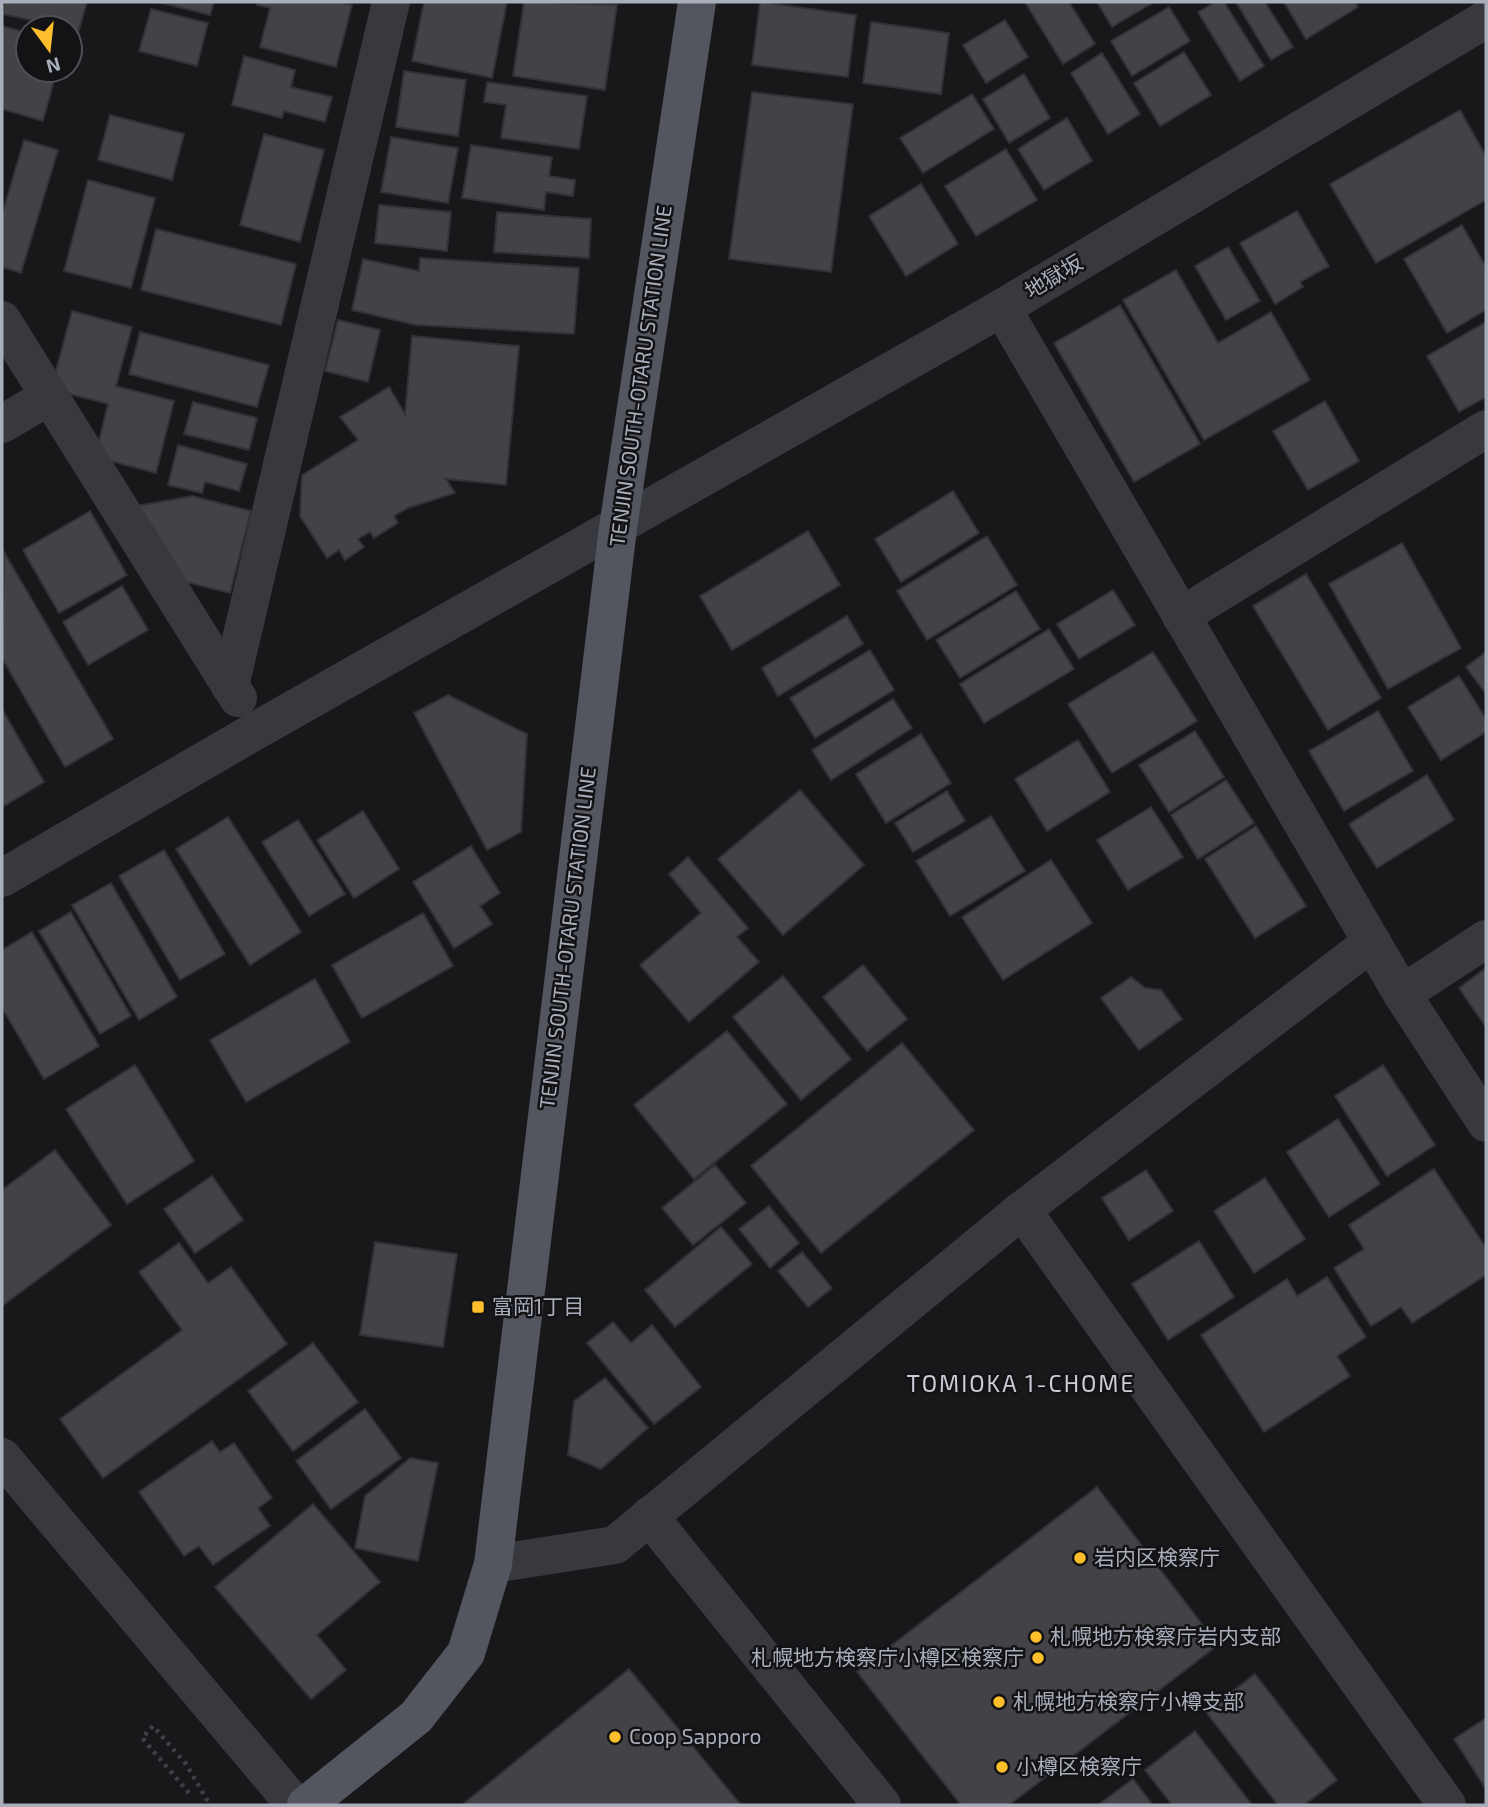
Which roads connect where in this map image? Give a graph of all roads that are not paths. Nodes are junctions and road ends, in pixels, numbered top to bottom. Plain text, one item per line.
1 (390, 2) edge
2 (697, 2) edge
3 (1486, 19) edge
4 (1002, 308) junction
5 (2, 320) edge
6 (48, 397) junction
7 (2, 424) edge
8 (1486, 429) edge
9 (618, 528) junction
10 (1181, 616) junction
11 (230, 686) junction
12 (257, 730) junction
13 (2, 878) edge
14 (1486, 939) edge
15 (1372, 942) junction
16 (1402, 994) junction
17 (1486, 1123) edge
18 (1022, 1210) junction
19 (2, 1457) edge
20 (649, 1516) junction
21 (493, 1564) junction
22 (295, 1805) edge
23 (306, 1805) edge
24 (882, 1805) edge
25 (1447, 1805) edge

1 - 11 street
2 - 9 main road, TENJIN SOUTH-OTARU STATION LINE
3 - 4 street, 地獄坂
4 - 9 street, 地獄坂
4 - 10 street
5 - 6 street
6 - 7 street
6 - 11 street
8 - 10 street
9 - 12 street, 地獄坂
9 - 21 main road, TENJIN SOUTH-OTARU STATION LINE
10 - 15 street
11 - 12 street
12 - 13 street, 地獄坂
14 - 16 street
15 - 16 street
15 - 18 street
16 - 17 street
18 - 20 street
18 - 25 street
19 - 22 street
20 - 21 street
20 - 24 street
21 - 23 main road, TENJIN SOUTH-OTARU STATION LINE

